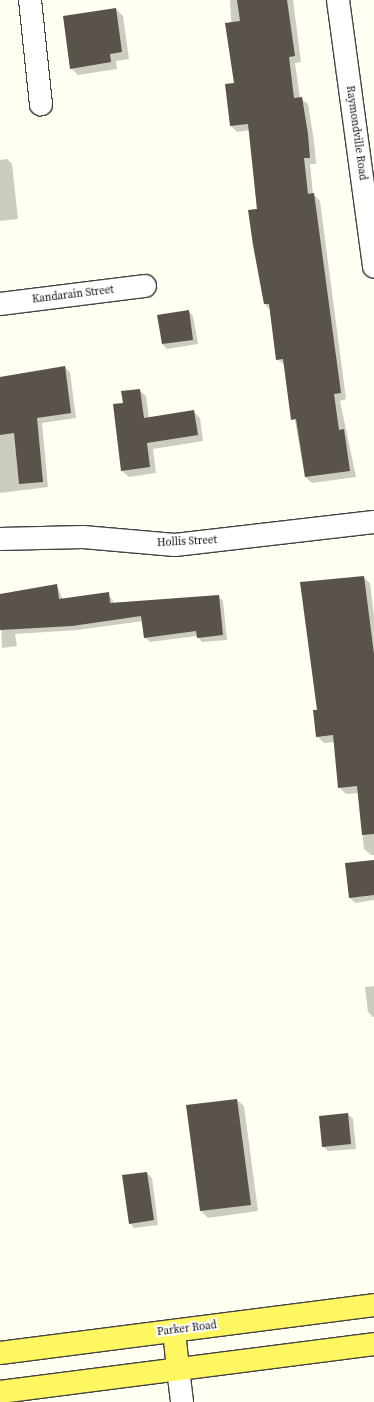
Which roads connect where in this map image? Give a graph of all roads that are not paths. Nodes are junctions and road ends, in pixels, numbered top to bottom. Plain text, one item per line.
1 (30, 0) edge
2 (338, 0) edge
3 (41, 104) dead end
4 (374, 266) edge
5 (145, 286) dead end
6 (0, 304) edge
7 (374, 522) edge
8 (0, 539) edge
9 (374, 1305) edge
10 (174, 1331) junction
11 (374, 1344) edge
12 (0, 1353) edge
13 (178, 1369) junction
14 (0, 1392) edge
15 (182, 1402) edge

1 - 3 street
2 - 4 street, Raymondville Road
5 - 6 street, Kandarain Street
7 - 8 street, Hollis Street
9 - 10 main road, Parker Road
10 - 12 main road, Parker Road
10 - 13 main road
11 - 13 main road
13 - 14 main road
13 - 15 street

